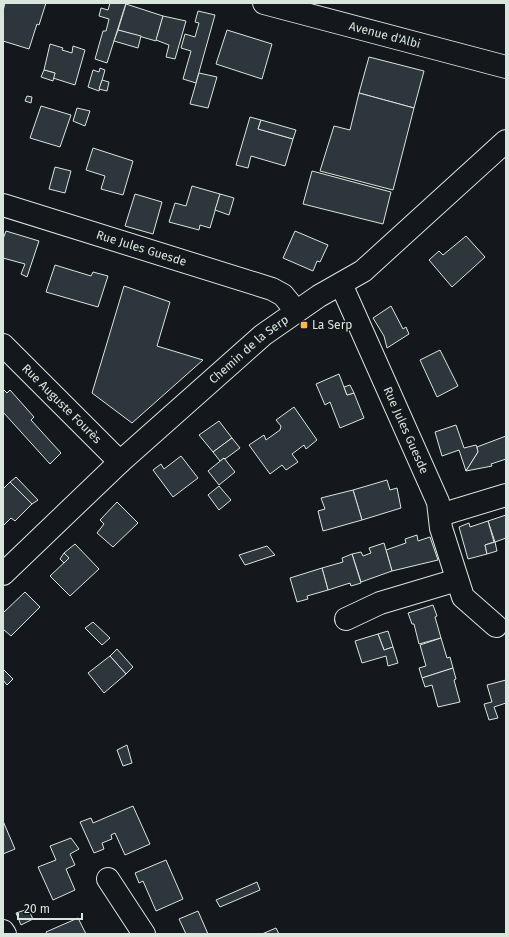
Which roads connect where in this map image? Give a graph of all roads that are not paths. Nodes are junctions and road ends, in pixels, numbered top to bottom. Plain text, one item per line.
1 (264, 3) edge
2 (506, 67) edge
3 (506, 141) edge
4 (3, 205) edge
5 (341, 284) junction
6 (296, 311) junction
7 (3, 345) edge
8 (120, 462) junction
9 (506, 495) edge
10 (440, 515) junction
11 (3, 574) edge
12 (457, 580) junction
13 (346, 619) dead end
14 (496, 626) dead end
15 (108, 879) dead end
16 (3, 931) edge
17 (5, 934) edge
18 (144, 934) edge

1 - 2 street, Avenue d'Albi
3 - 5 street, Chemin de la Serp
4 - 6 street, Rue Jules Guesde
5 - 6 street, Chemin de la Serp
5 - 10 street, Rue Jules Guesde
6 - 8 street, Chemin de la Serp
7 - 8 street, Rue Auguste Fourès
8 - 11 street, Chemin de la Serp
9 - 10 street
10 - 12 street, Rue Jules Guesde
12 - 13 street
12 - 14 street, Rue Jules Guesde
15 - 18 street
16 - 17 street

